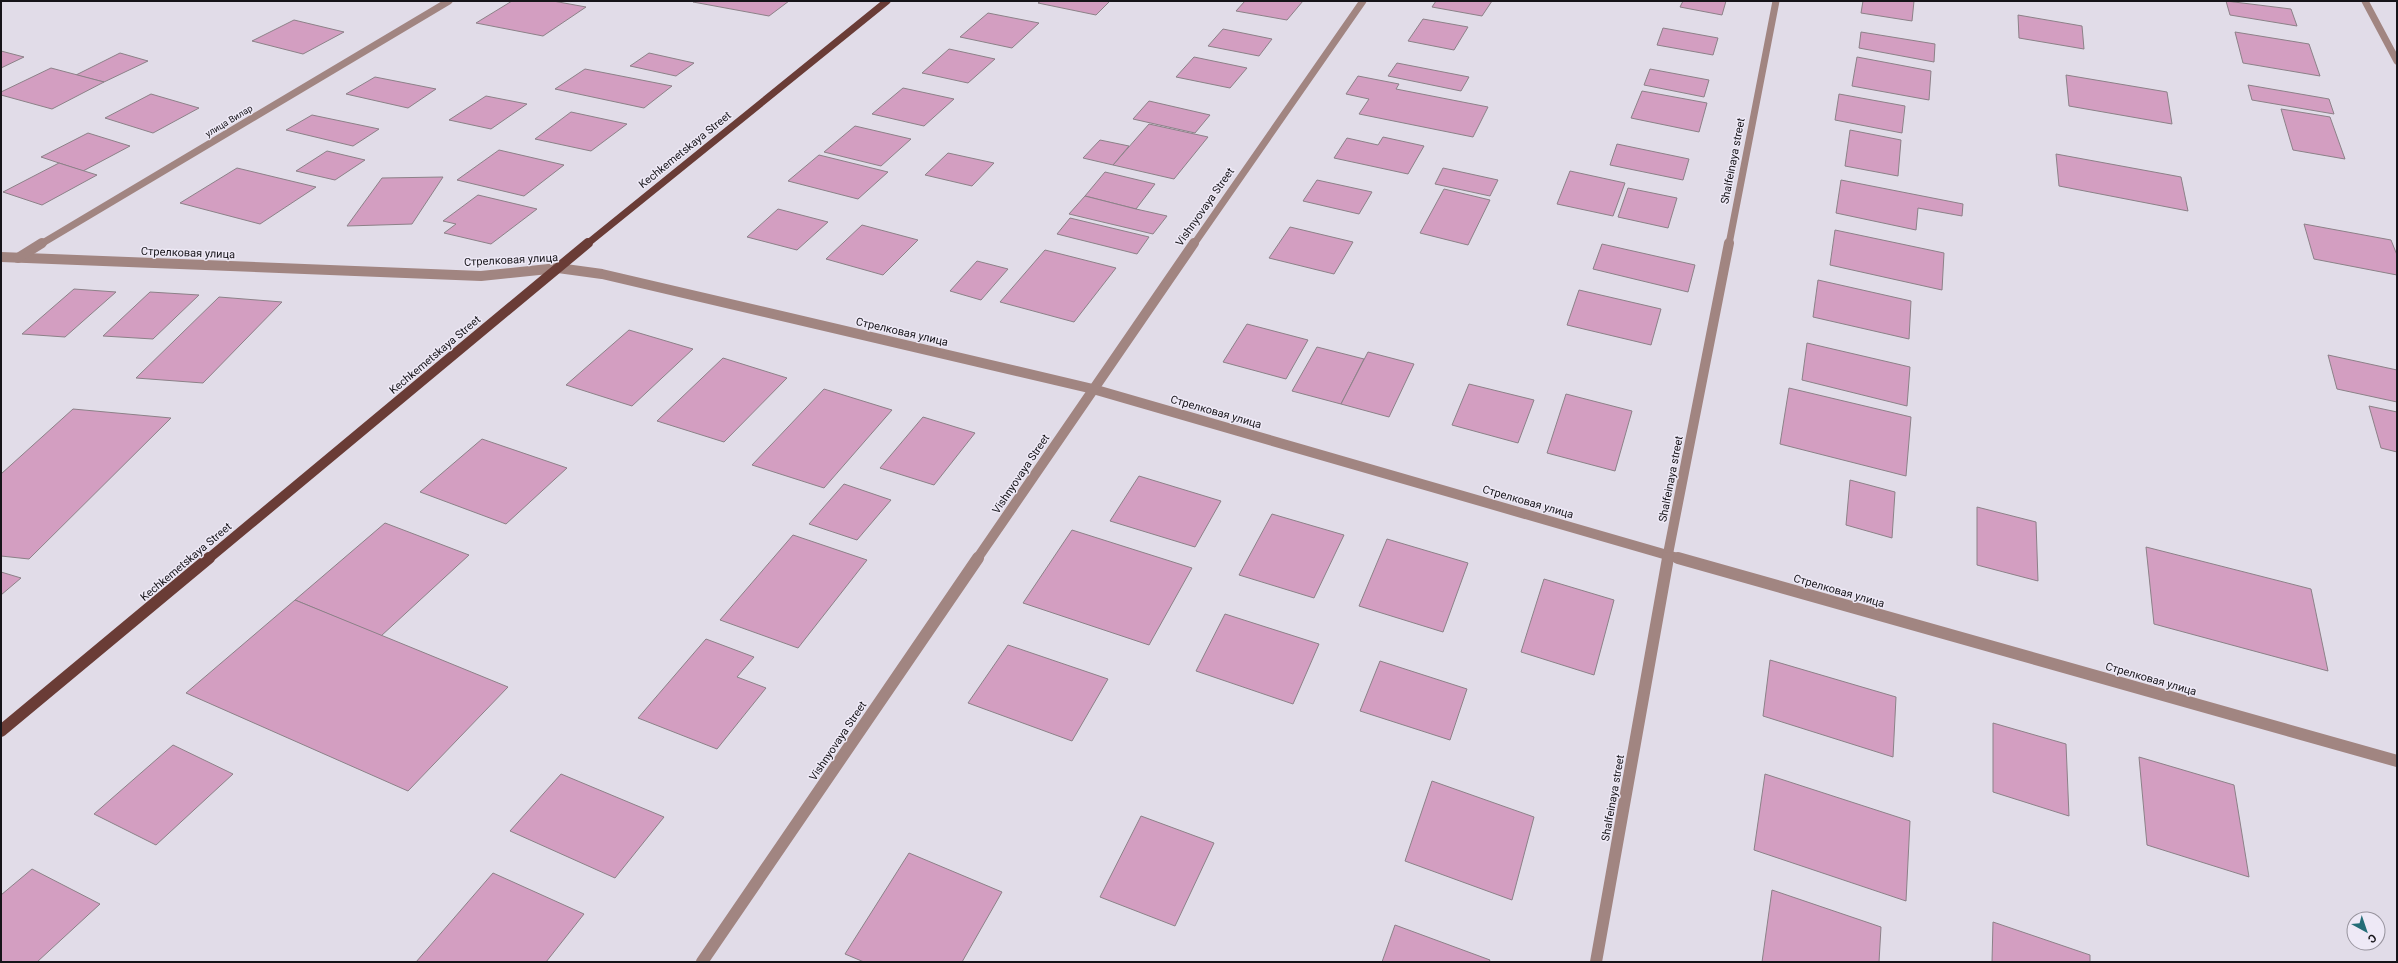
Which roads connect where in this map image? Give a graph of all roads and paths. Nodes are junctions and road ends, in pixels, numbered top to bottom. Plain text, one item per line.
1 (449, 1) edge
2 (887, 1) edge
3 (1363, 1) edge
4 (1776, 1) edge
5 (2365, 1) edge
6 (2397, 60) edge
7 (1, 257) edge
8 (18, 258) junction
9 (558, 268) junction
10 (1093, 389) junction
11 (1668, 555) junction
12 (1, 731) edge
13 (2397, 761) edge
14 (702, 962) edge
15 (1596, 962) edge

1 - 8 street, улица Вилар
2 - 9 main road, Kechkemetskaya Street
3 - 10 street, Vishnyovaya Street
4 - 11 street, Shalfeinaya street
5 - 6 street
7 - 8 street, Стрелковая улица
8 - 9 street, Стрелковая улица
9 - 10 street, Стрелковая улица
9 - 12 main road, Kechkemetskaya Street
10 - 11 street, Стрелковая улица
10 - 14 street, Vishnyovaya Street
11 - 13 street, Стрелковая улица
11 - 15 street, Shalfeinaya street

